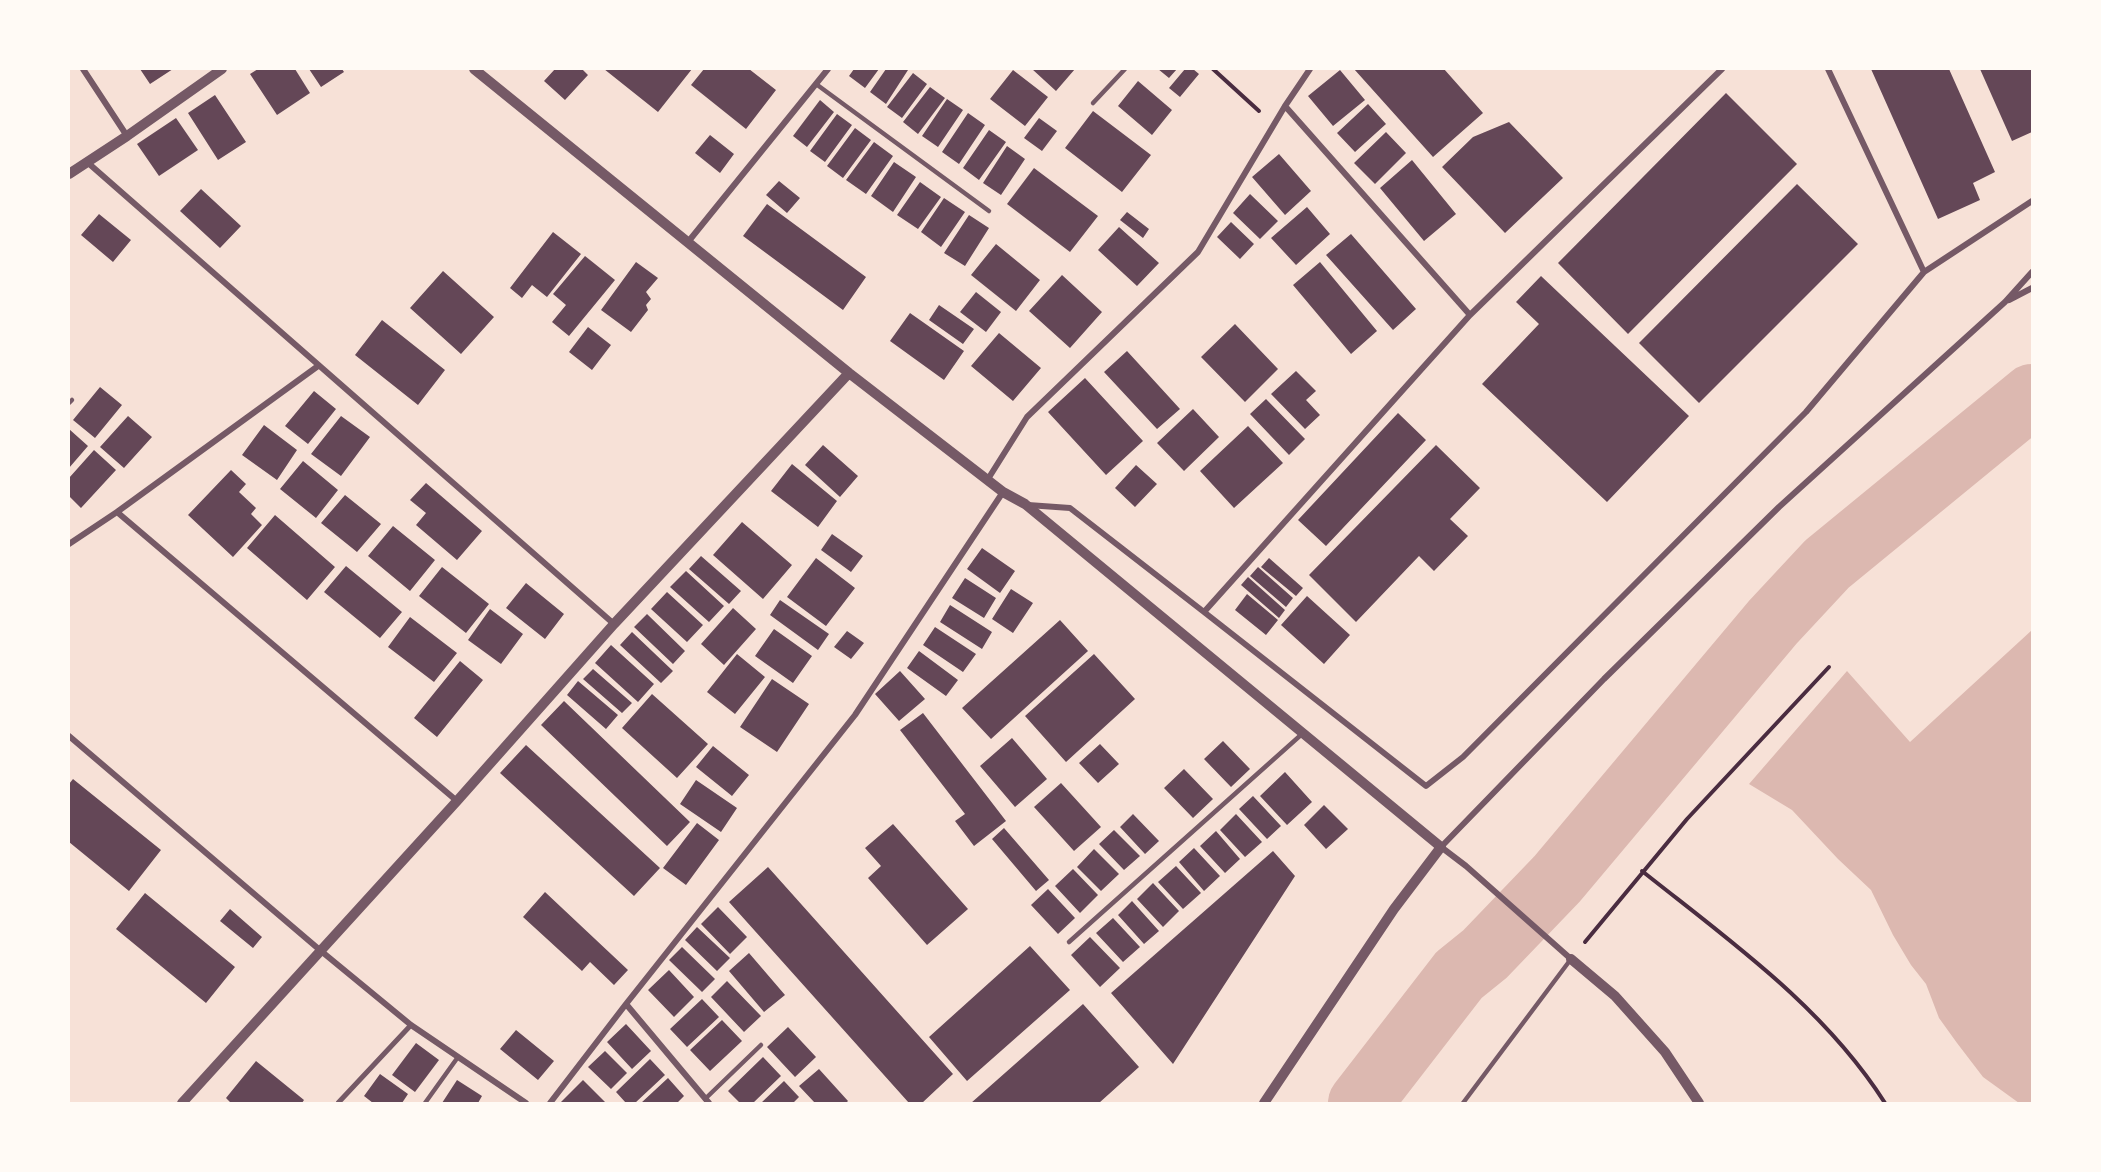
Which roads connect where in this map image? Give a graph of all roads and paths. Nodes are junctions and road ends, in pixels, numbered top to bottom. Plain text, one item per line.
1 (83, 69) edge
2 (222, 69) edge
3 (474, 69) edge
4 (828, 69) edge
5 (1125, 69) edge
6 (1213, 69) edge
7 (1310, 69) edge
8 (1722, 69) edge
9 (1828, 69) edge
10 (816, 84) junction
11 (1093, 103) dead end
12 (1285, 106) junction
13 (1274, 126) junction
14 (127, 136) junction
15 (87, 161) junction
16 (69, 174) edge
17 (2032, 201) edge
18 (989, 210) dead end
19 (688, 242) junction
20 (1924, 272) junction
21 (2032, 272) edge
22 (2032, 288) edge
23 (2005, 302) junction
24 (1470, 315) junction
25 (318, 366) junction
26 (849, 374) junction
27 (988, 479) junction
28 (1003, 492) junction
29 (1025, 504) junction
30 (117, 512) junction
31 (69, 544) edge
32 (1204, 612) junction
33 (614, 624) junction
34 (1829, 667) dead end
35 (1303, 733) junction
36 (69, 736) edge
37 (457, 801) junction
38 (1441, 847) junction
39 (1642, 871) junction
40 (1069, 942) dead end
41 (321, 951) junction
42 (1571, 959) junction
43 (626, 1004) junction
44 (411, 1025) junction
45 (761, 1045) dead end
46 (458, 1057) junction
47 (707, 1101) edge
48 (182, 1103) edge
49 (338, 1103) edge
50 (425, 1103) edge
51 (526, 1103) edge
52 (550, 1103) edge
53 (1264, 1103) edge
54 (1463, 1103) edge
55 (1699, 1103) edge
56 (1885, 1103) edge

1 - 14 street
2 - 14 street
3 - 19 street
4 - 10 street
5 - 11 lane
6 - 13 path
7 - 12 street
8 - 24 street
9 - 20 street
10 - 18 lane
10 - 19 street
12 - 13 street
12 - 24 street
13 - 27 street
14 - 15 street
15 - 16 street
15 - 25 street
17 - 20 street
19 - 26 street
20 - 32 street
21 - 23 street
22 - 23 street
23 - 38 street
24 - 32 street
25 - 30 street
25 - 33 street
26 - 27 street
26 - 33 street
27 - 28 street
28 - 29 street
28 - 43 street
29 - 32 street
29 - 35 street
30 - 31 street
30 - 37 street
33 - 37 street
34 - 39 path
35 - 38 street
35 - 40 lane
36 - 41 street
37 - 41 street
38 - 42 street
38 - 53 street
39 - 42 path
39 - 56 path
41 - 44 street
41 - 48 street
42 - 54 lane
42 - 55 street
43 - 47 street
43 - 52 street
44 - 46 street
44 - 49 street
45 - 47 lane
46 - 50 lane
46 - 51 street

